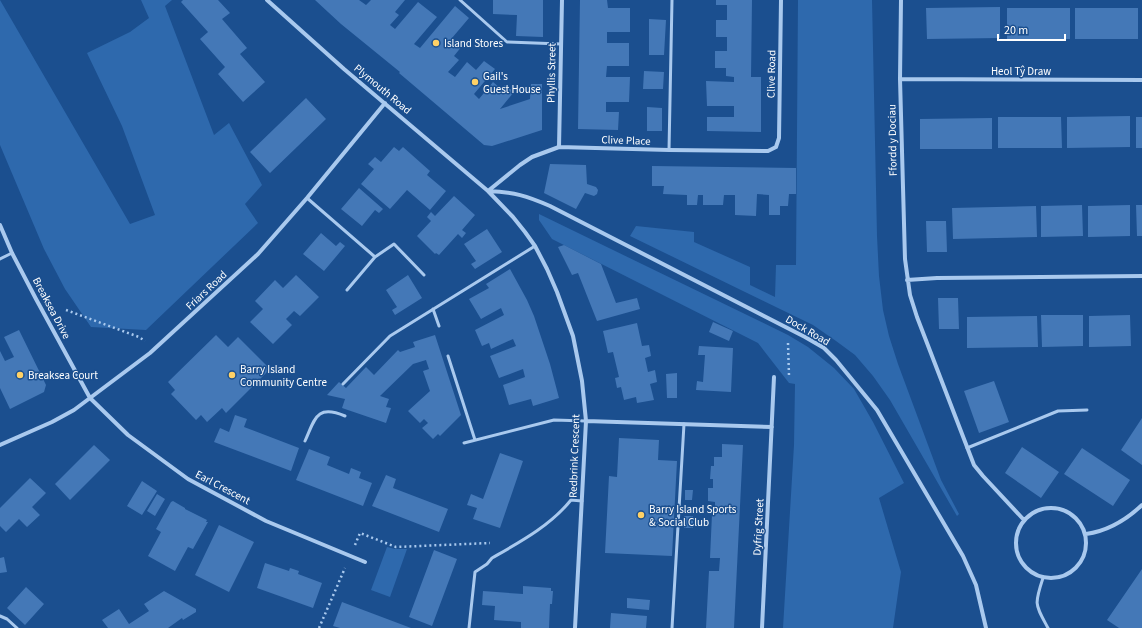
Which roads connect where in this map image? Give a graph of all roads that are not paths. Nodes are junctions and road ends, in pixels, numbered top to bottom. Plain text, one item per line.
1 (267, 0) edge
2 (460, 0) edge
3 (562, 0) edge
4 (672, 0) edge
5 (781, 0) edge
6 (901, 0) edge
7 (561, 44) junction
8 (900, 80) junction
9 (1142, 80) edge
10 (386, 103) junction
11 (559, 147) junction
12 (776, 147) joint
13 (669, 150) junction
14 (488, 191) junction
15 (307, 198) junction
16 (0, 225) edge
17 (535, 246) junction
18 (12, 253) junction
19 (375, 257) junction
20 (0, 259) edge
21 (424, 274) dead end
22 (1142, 276) edge
23 (907, 280) junction
24 (347, 290) dead end
25 (433, 309) junction
26 (439, 326) dead end
27 (448, 356) dead end
28 (774, 377) dead end
29 (344, 384) dead end
30 (90, 398) junction
31 (1087, 410) dead end
32 (345, 416) dead end
33 (586, 421) junction
34 (684, 424) junction
35 (772, 427) junction
36 (475, 440) junction
37 (305, 441) dead end
38 (464, 443) dead end
39 (0, 445) edge
40 (967, 448) junction
41 (582, 501) junction
42 (1142, 505) edge
43 (1024, 520) junction
44 (1086, 534) junction
45 (365, 562) dead end
46 (1043, 578) junction
47 (0, 616) edge
48 (17, 628) edge
49 (469, 628) edge
50 (575, 628) edge
51 (672, 628) edge
52 (762, 628) edge
53 (986, 628) edge
54 (1048, 628) edge

1 - 10 street, Plymouth Road
2 - 7 lane
3 - 7 street, Phyllis Street
4 - 13 lane
5 - 12 street, Clive Road
6 - 8 street, Ffordd y Dociau
7 - 11 street, Phyllis Street
8 - 9 street, Heol Tŷ Draw
8 - 23 street, Ffordd y Dociau
10 - 14 street, Plymouth Road
10 - 15 street, Friars Road
11 - 13 street, Clive Place
11 - 14 street, Clive Place
12 - 13 street, Clive Place
14 - 17 street, Redbrink Crescent
14 - 53 street, Dock Road
15 - 19 lane
15 - 30 street, Friars Road
16 - 18 street, Breaksea Drive
17 - 25 lane
17 - 33 street, Redbrink Crescent
18 - 20 lane
18 - 30 street, Breaksea Drive
19 - 21 lane
19 - 24 lane
22 - 23 street
23 - 40 street, Ffordd y Dociau
25 - 26 lane
25 - 29 lane
27 - 36 lane
28 - 35 street, Dyfrig Street
30 - 39 street, Friars Road
30 - 45 street, Earl Crescent
31 - 40 lane
32 - 37 lane
33 - 34 street
33 - 36 lane
33 - 41 street, Redbrink Crescent
34 - 35 street
34 - 51 lane
35 - 52 street, Dyfrig Street
36 - 38 lane
40 - 43 street, Ffordd y Dociau
41 - 49 lane
41 - 50 street, Redbrink Crescent
42 - 44 street
43 - 44 street
43 - 46 street
44 - 46 street
46 - 54 lane
47 - 48 lane

